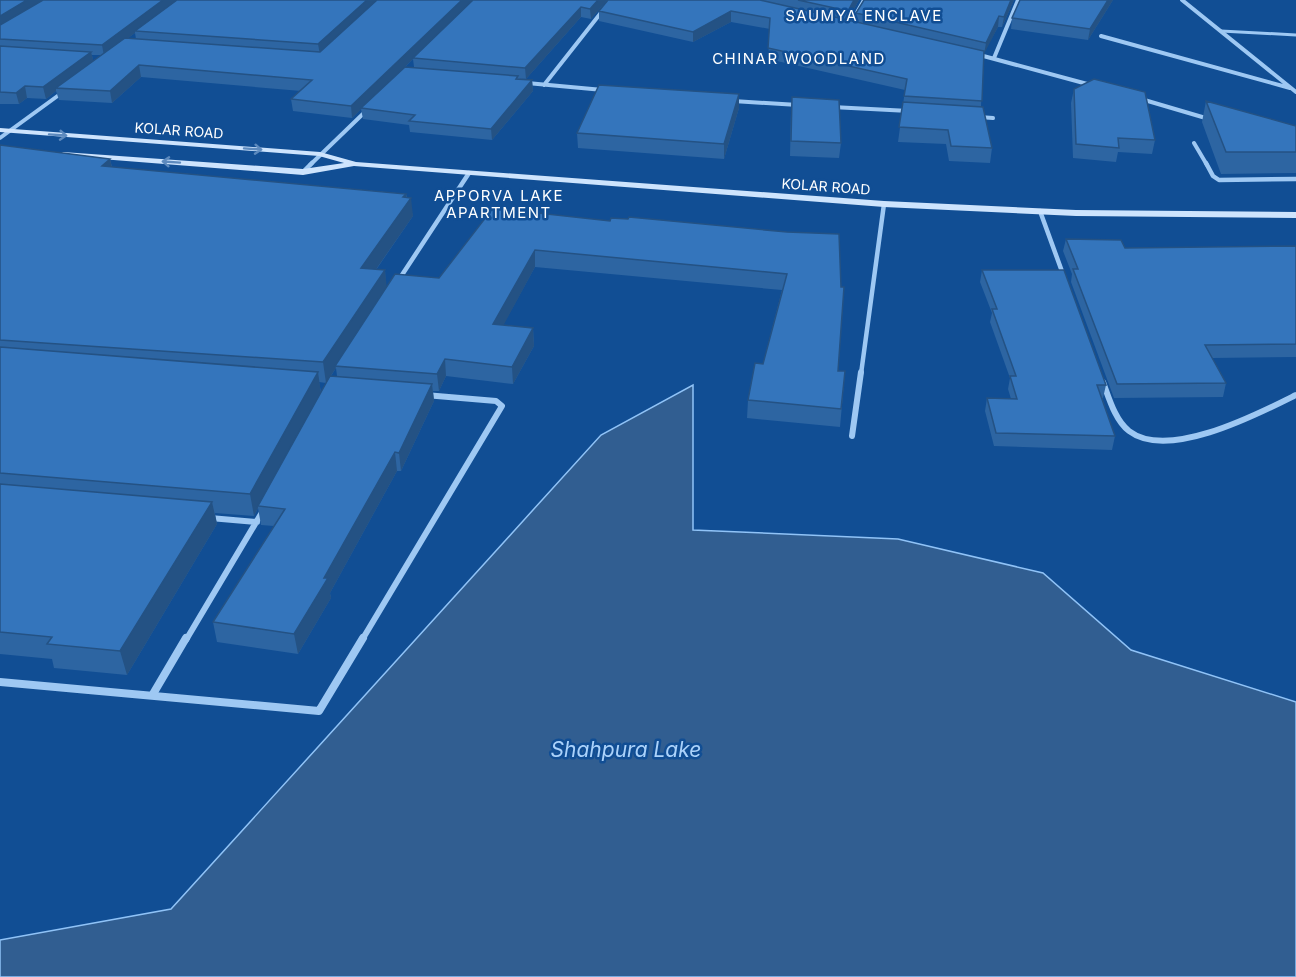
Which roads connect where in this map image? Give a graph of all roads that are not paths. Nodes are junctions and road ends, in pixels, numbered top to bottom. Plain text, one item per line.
1 (611, 0) edge
2 (864, 0) edge
3 (1018, 0) edge
4 (1182, 0) edge
5 (840, 21) edge
6 (851, 23) junction
7 (862, 26) edge
8 (1221, 32) junction
9 (1296, 35) edge
10 (1101, 36) dead end
11 (972, 53) edge
12 (994, 58) junction
13 (521, 83) edge
14 (544, 85) junction
15 (71, 86) edge
16 (1095, 86) edge
17 (1290, 88) junction
18 (613, 91) edge
19 (1296, 92) edge
20 (1140, 99) edge
21 (728, 100) edge
22 (372, 105) edge
23 (810, 106) edge
24 (821, 106) edge
25 (919, 111) edge
26 (972, 116) edge
27 (993, 118) dead end
28 (1218, 121) edge
29 (4, 131) edge
30 (0, 138) edge
31 (1194, 143) dead end
32 (58, 153) edge
33 (320, 154) junction
34 (355, 164) junction
35 (303, 172) junction
36 (469, 173) junction
37 (1296, 179) edge
38 (884, 204) junction
39 (1040, 211) junction
40 (1296, 215) edge
41 (393, 289) edge
42 (1069, 290) edge
43 (1102, 379) edge
44 (413, 394) edge
45 (1296, 395) edge
46 (852, 436) dead end
47 (268, 502) edge
48 (198, 517) edge
49 (256, 522) junction
50 (0, 682) edge
51 (153, 694) junction

1 - 14 street
2 - 6 street
3 - 12 street
4 - 8 street
5 - 6 street
6 - 7 street
8 - 9 lane
8 - 17 street
10 - 17 street
11 - 12 street
12 - 16 street
13 - 14 street
14 - 18 street
15 - 29 street
17 - 19 street
20 - 28 street
21 - 23 street
22 - 33 street
24 - 25 street
26 - 27 street
29 - 30 street
29 -> 33 main road, KOLAR ROAD
31 - 37 street
35 -> 32 main road, KOLAR ROAD
33 - 34 main road, KOLAR ROAD
33 - 35 street
34 - 35 main road, KOLAR ROAD
34 - 36 main road, KOLAR ROAD
36 - 38 main road, KOLAR ROAD
36 - 41 street
38 - 39 main road, KOLAR ROAD
38 - 46 street
39 - 40 main road, KOLAR ROAD
39 - 42 street
43 - 45 street
44 - 51 street
47 - 49 street
48 - 49 street
49 - 51 street
50 - 51 street

